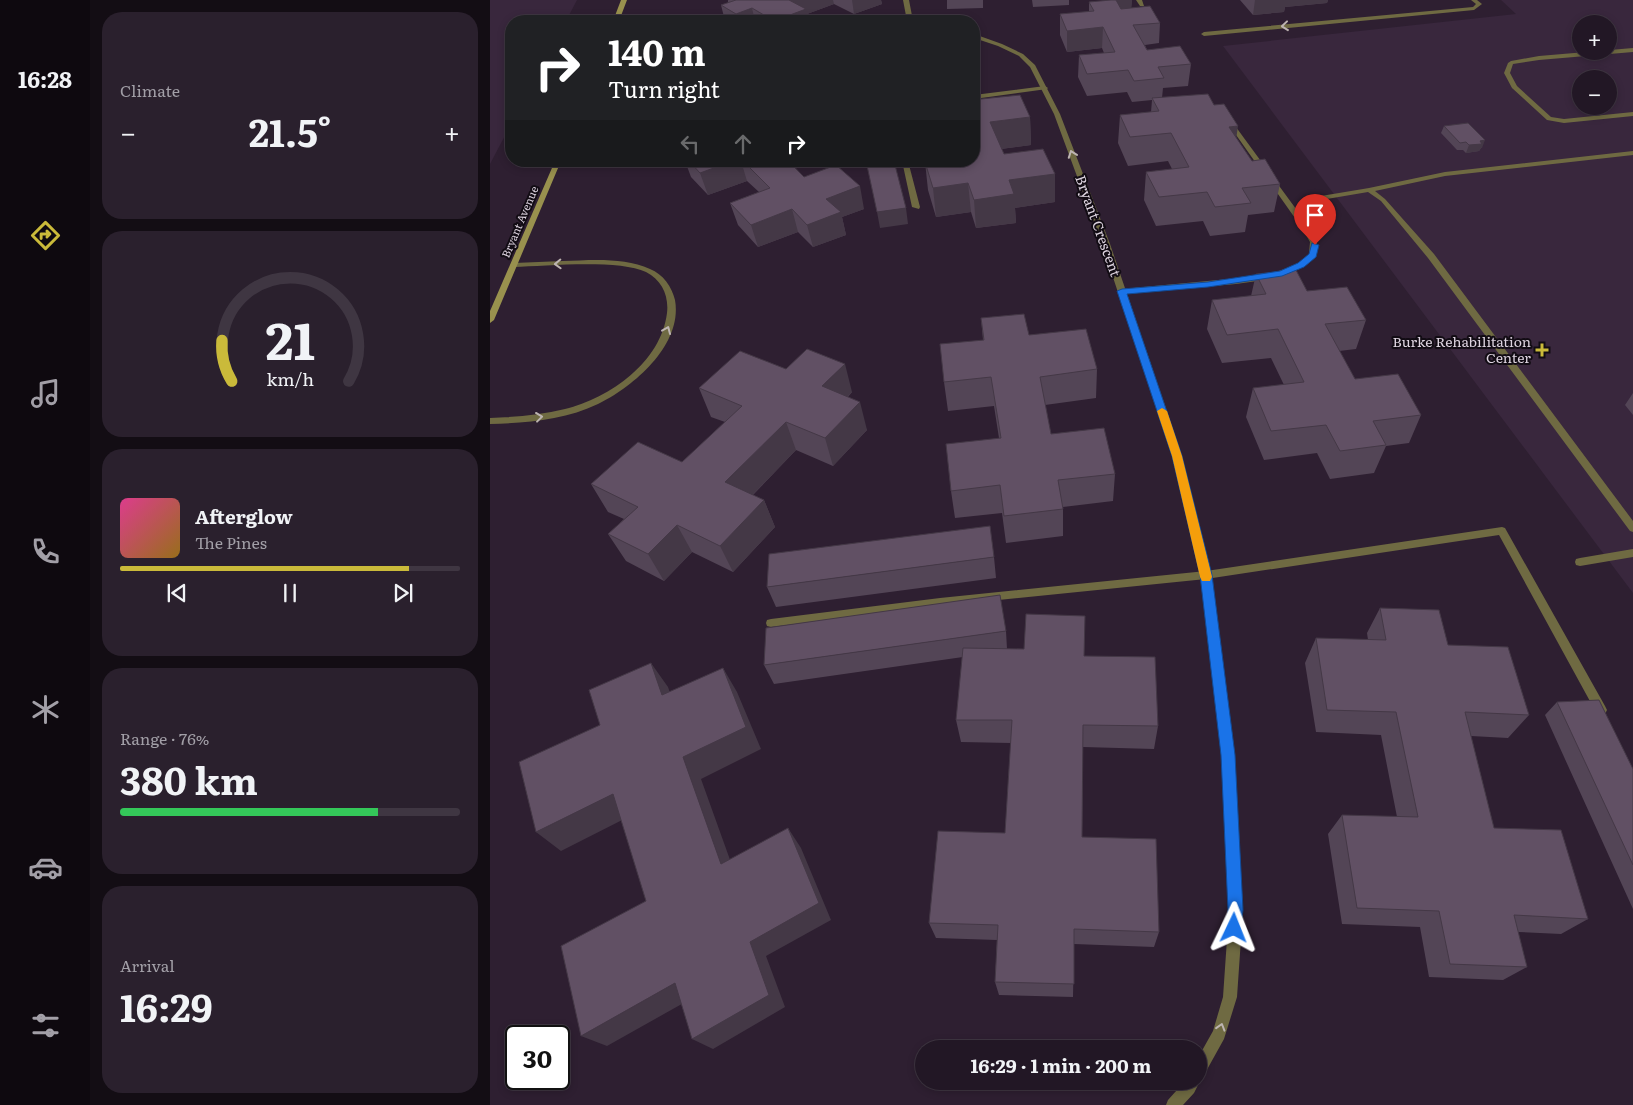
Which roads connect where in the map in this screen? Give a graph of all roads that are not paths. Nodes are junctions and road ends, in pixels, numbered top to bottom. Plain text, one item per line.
1 (624, 0) edge
2 (906, 0) edge
3 (1474, 0) edge
4 (618, 15) edge
5 (909, 15) edge
6 (1204, 34) dead end
7 (980, 38) edge
8 (1633, 50) edge
9 (1045, 88) junction
10 (980, 97) edge
11 (1633, 114) edge
12 (1231, 124) edge
13 (1633, 152) edge
14 (555, 167) edge
15 (906, 167) edge
16 (1368, 190) junction
17 (1322, 198) dead end
18 (916, 207) dead end
19 (514, 265) junction
20 (1122, 291) junction
21 (490, 320) edge
22 (490, 421) edge
23 (1633, 528) edge
24 (1633, 553) edge
25 (1580, 562) dead end
26 (1206, 575) junction
27 (772, 623) dead end
28 (1605, 717) edge
29 (1207, 1056) edge
30 (1187, 1090) edge
31 (1173, 1105) edge

1 - 4 street
2 - 5 street
3 -> 6 street
7 - 9 street, Bryant Crescent
8 - 11 street
9 - 10 street
20 -> 9 street, Bryant Crescent
12 - 20 street
13 - 16 street
14 - 19 street, Bryant Avenue
15 - 18 street
16 - 17 street
16 - 23 street
19 - 21 street, Bryant Avenue
22 -> 19 street
20 - 26 street, Bryant Crescent
24 - 25 street
26 - 27 street
26 - 28 street
29 -> 26 street, Bryant Crescent
30 - 31 street

